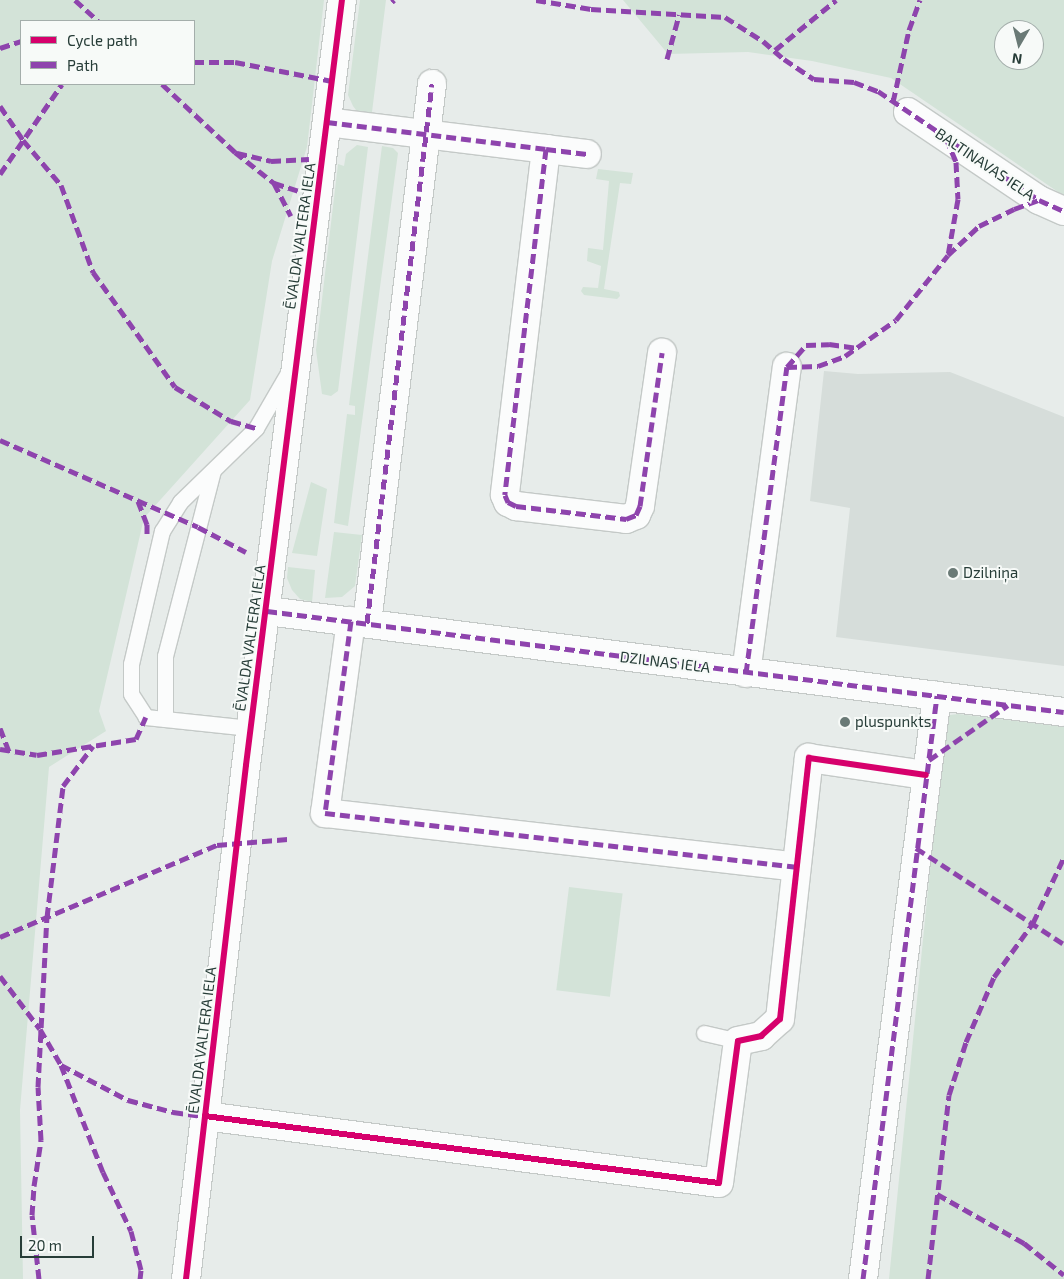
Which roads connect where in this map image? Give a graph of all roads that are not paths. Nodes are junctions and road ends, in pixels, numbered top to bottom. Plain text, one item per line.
1 (342, 0) edge
2 (432, 84) dead end
3 (908, 112) dead end
4 (327, 122) junction
5 (426, 134) junction
6 (546, 149) junction
7 (587, 154) dead end
8 (1064, 211) edge
9 (662, 353) dead end
10 (296, 358) junction
11 (787, 367) dead end
12 (213, 471) junction
13 (267, 611) junction
14 (359, 622) junction
15 (746, 673) junction
16 (937, 696) junction
17 (1064, 712) edge
18 (166, 719) junction
19 (250, 728) junction
20 (926, 775) junction
21 (796, 867) junction
22 (704, 1033) dead end
23 (738, 1041) junction
24 (205, 1116) junction
25 (186, 1279) edge
26 (863, 1279) edge

1 - 4 street, ĒVALDA VALTERA IELA
2 - 5 street
3 - 8 street, BALTINAVAS IELA
4 - 5 street
4 - 10 street, ĒVALDA VALTERA IELA
5 - 6 street
5 - 14 street
6 - 7 street
6 - 9 street
10 - 12 lane
10 - 13 street, ĒVALDA VALTERA IELA
11 - 15 street
12 - 18 lane
12 - 18 lane
13 - 14 street, DZILNAS IELA
13 - 19 street, ĒVALDA VALTERA IELA
14 - 15 street, DZILNAS IELA
14 - 21 street
15 - 16 street, DZILNAS IELA
16 - 17 street, DZILNAS IELA
16 - 20 street
18 - 19 lane
19 - 24 street, ĒVALDA VALTERA IELA
20 - 21 street
20 - 26 street
21 - 23 street
22 - 23 lane
23 - 24 street
24 - 25 street, ĒVALDA VALTERA IELA

